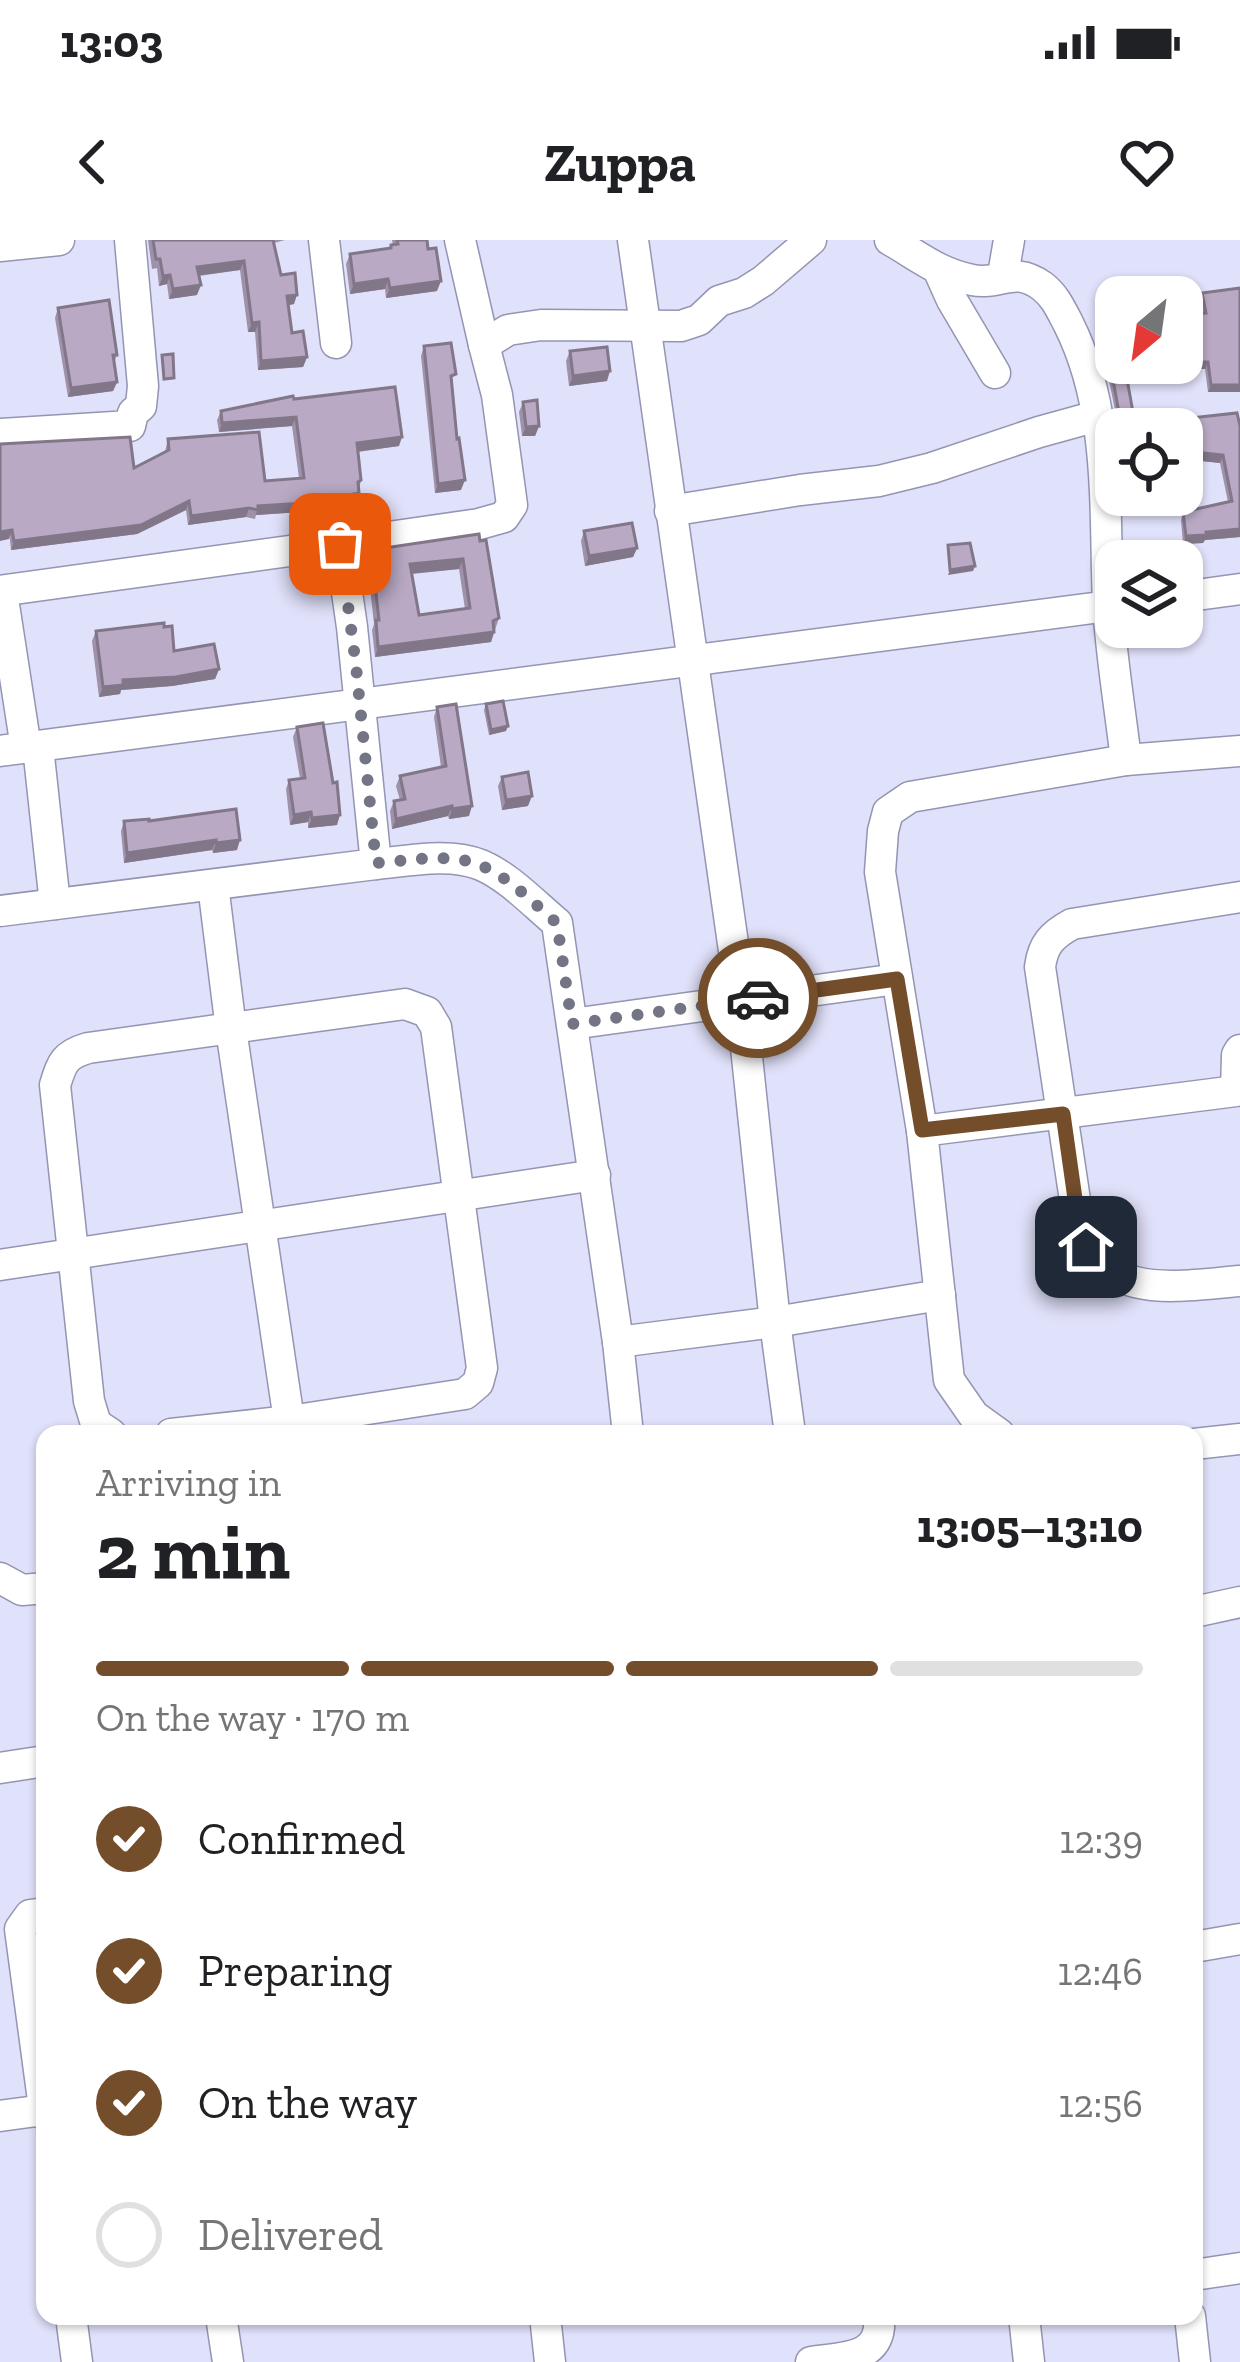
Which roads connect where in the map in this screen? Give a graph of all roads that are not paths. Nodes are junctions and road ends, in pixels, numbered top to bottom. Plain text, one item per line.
1 (59, 240) edge
2 (130, 240) edge
3 (324, 240) edge
4 (460, 240) edge
5 (633, 240) edge
6 (811, 240) edge
7 (890, 240) edge
8 (1009, 240) edge
9 (0, 246) edge
10 (939, 271) junction
11 (1003, 275) junction
12 (644, 326) junction
13 (336, 344) dead end
14 (484, 345) junction
15 (995, 373) dead end
16 (1095, 408) edge
17 (1095, 417) edge
18 (0, 434) edge
19 (670, 511) junction
20 (340, 544) junction
21 (1240, 590) edge
22 (1, 592) edge
23 (1203, 594) edge
24 (1095, 608) edge
25 (1116, 648) edge
26 (692, 662) junction
27 (360, 705) junction
28 (21, 749) edge
29 (1240, 752) edge
30 (1126, 760) junction
31 (376, 863) junction
32 (213, 885) junction
33 (1240, 897) edge
34 (55, 904) junction
35 (0, 910) edge
36 (897, 979) junction
37 (741, 1000) junction
38 (572, 1024) junction
39 (231, 1029) junction
40 (1240, 1050) edge
41 (1238, 1097) edge
42 (1063, 1114) junction
43 (922, 1130) junction
44 (595, 1175) junction
45 (460, 1194) junction
46 (261, 1225) junction
47 (74, 1255) junction
48 (0, 1265) edge
49 (1240, 1280) edge
50 (940, 1295) junction
51 (776, 1322) junction
52 (617, 1342) junction
53 (97, 1425) edge
54 (291, 1425) edge
55 (302, 1425) edge
56 (627, 1425) edge
57 (789, 1425) edge
58 (986, 1425) edge
59 (1203, 1445) edge
60 (1238, 1450) edge
61 (0, 1578) edge
62 (36, 1589) edge
63 (1240, 1602) edge
64 (1203, 1610) edge
65 (36, 1762) edge
66 (0, 1768) edge
67 (36, 1914) edge
68 (1240, 1940) edge
69 (1203, 1946) edge
70 (36, 2047) edge
71 (36, 2114) edge
72 (0, 2116) edge
73 (1240, 2269) edge
74 (1203, 2274) edge
75 (72, 2325) edge
76 (222, 2325) edge
77 (546, 2325) edge
78 (880, 2325) edge
79 (1025, 2325) edge
80 (1191, 2325) edge
81 (77, 2362) edge
82 (228, 2362) edge
83 (550, 2362) edge
84 (811, 2362) edge
85 (1029, 2362) edge
86 (1196, 2362) edge

1 - 9 street
2 - 18 street
3 - 13 street
4 - 14 street
5 - 12 street
6 - 12 street
7 - 10 street
8 - 11 street
10 - 11 street
10 - 15 street
11 - 16 street
12 - 14 street
12 - 19 street
14 - 20 street
17 - 19 street
19 - 26 street
20 - 22 street
20 - 27 street
21 - 23 street
22 - 28 street
24 - 26 street
25 - 30 street
26 - 27 street
26 - 37 street
27 - 28 street
27 - 31 street
28 - 34 street
29 - 30 street
30 - 36 street
31 - 32 street
31 - 38 street
32 - 34 street
32 - 39 street
33 - 42 street
34 - 35 street
36 - 37 street
36 - 43 street
37 - 38 street
37 - 51 street
38 - 44 street
39 - 45 street
39 - 46 street
39 - 47 street
40 - 41 street
41 - 42 street
42 - 43 street
42 - 49 street
43 - 50 street
44 - 45 street
44 - 52 street
45 - 46 street
45 - 55 street
46 - 47 street
46 - 54 street
47 - 48 street
47 - 53 street
50 - 51 street
50 - 58 street
51 - 52 street
51 - 57 street
52 - 56 street
59 - 60 street
61 - 62 street
63 - 64 street
65 - 66 street
67 - 70 street
68 - 69 street
71 - 72 street
73 - 74 street
75 - 81 street
76 - 82 street
77 - 83 street
78 - 84 street
79 - 85 street
80 - 86 street

